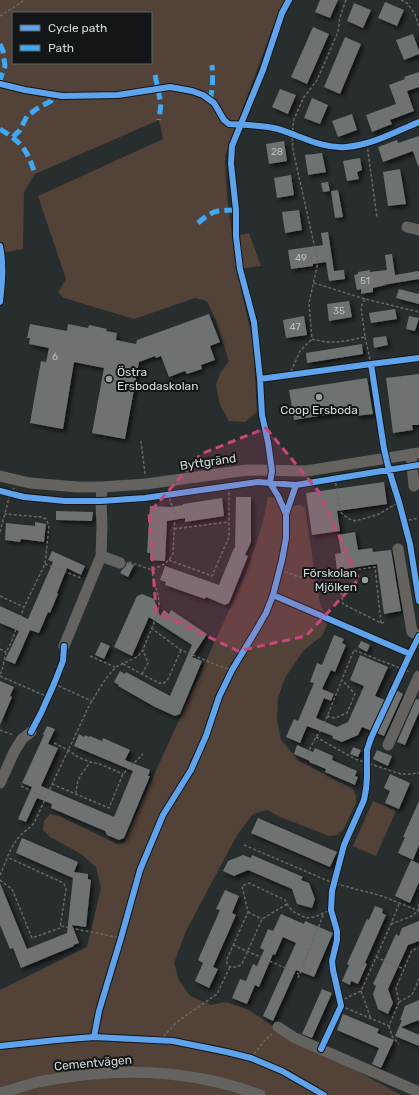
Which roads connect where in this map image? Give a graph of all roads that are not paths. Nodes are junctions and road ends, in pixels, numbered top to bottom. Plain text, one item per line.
1 (407, 227) dead end
2 (419, 230) edge
3 (415, 454) edge
4 (0, 476) edge
5 (414, 486) dead end
6 (102, 487) junction
7 (398, 549) dead end
8 (101, 556) junction
9 (124, 562) road end
10 (419, 636) edge
11 (64, 646) dead end
12 (416, 675) edge
13 (31, 732) dead end
14 (388, 745) dead end
15 (0, 783) edge
16 (278, 1027) road end
17 (419, 1092) edge
18 (0, 1094) edge
19 (260, 1095) edge

1 - 2 street
3 - 5 street
3 - 6 street, Byttgränd
4 - 6 street, Byttgränd
6 - 8 street
7 - 10 street
8 - 9 street
8 - 11 street
12 - 14 street
13 - 15 street
16 - 17 street
18 - 19 street, Cementvägen

